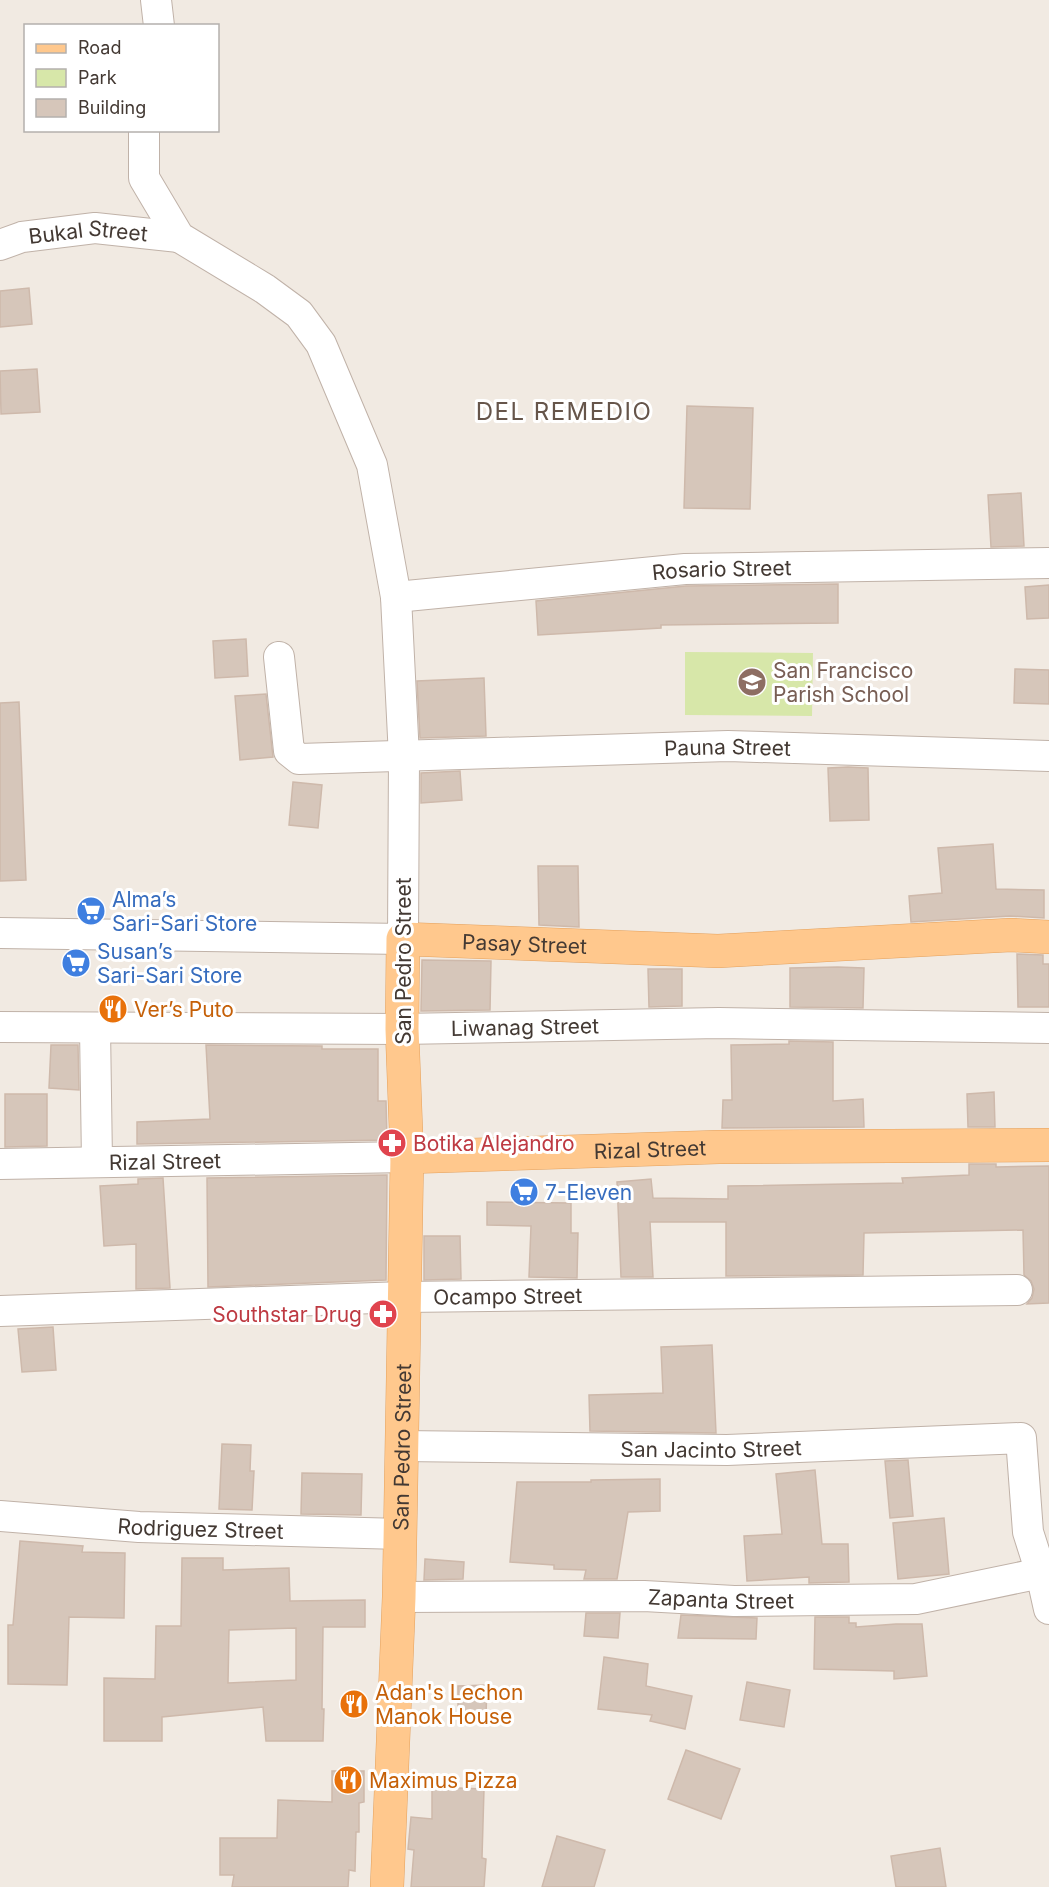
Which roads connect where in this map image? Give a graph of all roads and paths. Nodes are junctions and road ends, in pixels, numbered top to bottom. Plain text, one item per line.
1 (156, 0) edge
2 (159, 24) edge
3 (144, 132) edge
4 (179, 237) junction
5 (0, 245) edge
6 (1049, 563) edge
7 (396, 597) junction
8 (279, 657) dead end
9 (404, 756) junction
10 (1049, 756) edge
11 (0, 933) edge
12 (1049, 937) edge
13 (403, 939) junction
14 (0, 1027) edge
15 (95, 1028) junction
16 (1049, 1028) edge
17 (402, 1029) junction
18 (1049, 1145) edge
19 (407, 1157) junction
20 (98, 1162) junction
21 (0, 1164) edge
22 (1017, 1290) dead end
23 (404, 1297) junction
24 (0, 1311) edge
25 (401, 1446) junction
26 (0, 1516) edge
27 (401, 1534) junction
28 (1041, 1573) junction
29 (399, 1597) junction
30 (1049, 1609) edge
31 (387, 1887) edge

1 - 2 street
3 - 4 street, San Pedro Street
4 - 5 street, Bukal Street
4 - 7 street, San Pedro Street
6 - 7 street, Rosario Street
7 - 9 street, San Pedro Street
8 - 9 street, Pauna Street
9 - 10 street, Pauna Street
9 - 13 street, San Pedro Street
11 - 13 street, Pasay Street
12 - 13 main road, Pasay Street
13 - 17 main road, San Pedro Street
14 - 15 street, Liwanag Street
15 - 17 street, Liwanag Street
15 - 20 street
16 - 17 street, Liwanag Street
17 - 19 main road, San Pedro Street
18 - 19 main road, Rizal Street
19 - 20 street, Rizal Street
19 - 23 main road, San Pedro Street
20 - 21 street, Rizal Street
22 - 23 street, Ocampo Street
23 - 24 street, Ocampo Street
23 - 25 main road, San Pedro Street
25 - 27 main road, San Pedro Street
25 - 28 street, San Jacinto Street
26 - 27 street, Rodriguez Street
27 - 29 main road, San Pedro Street
28 - 29 street, Zapanta Street
28 - 30 street
29 - 31 main road, San Pedro Street

